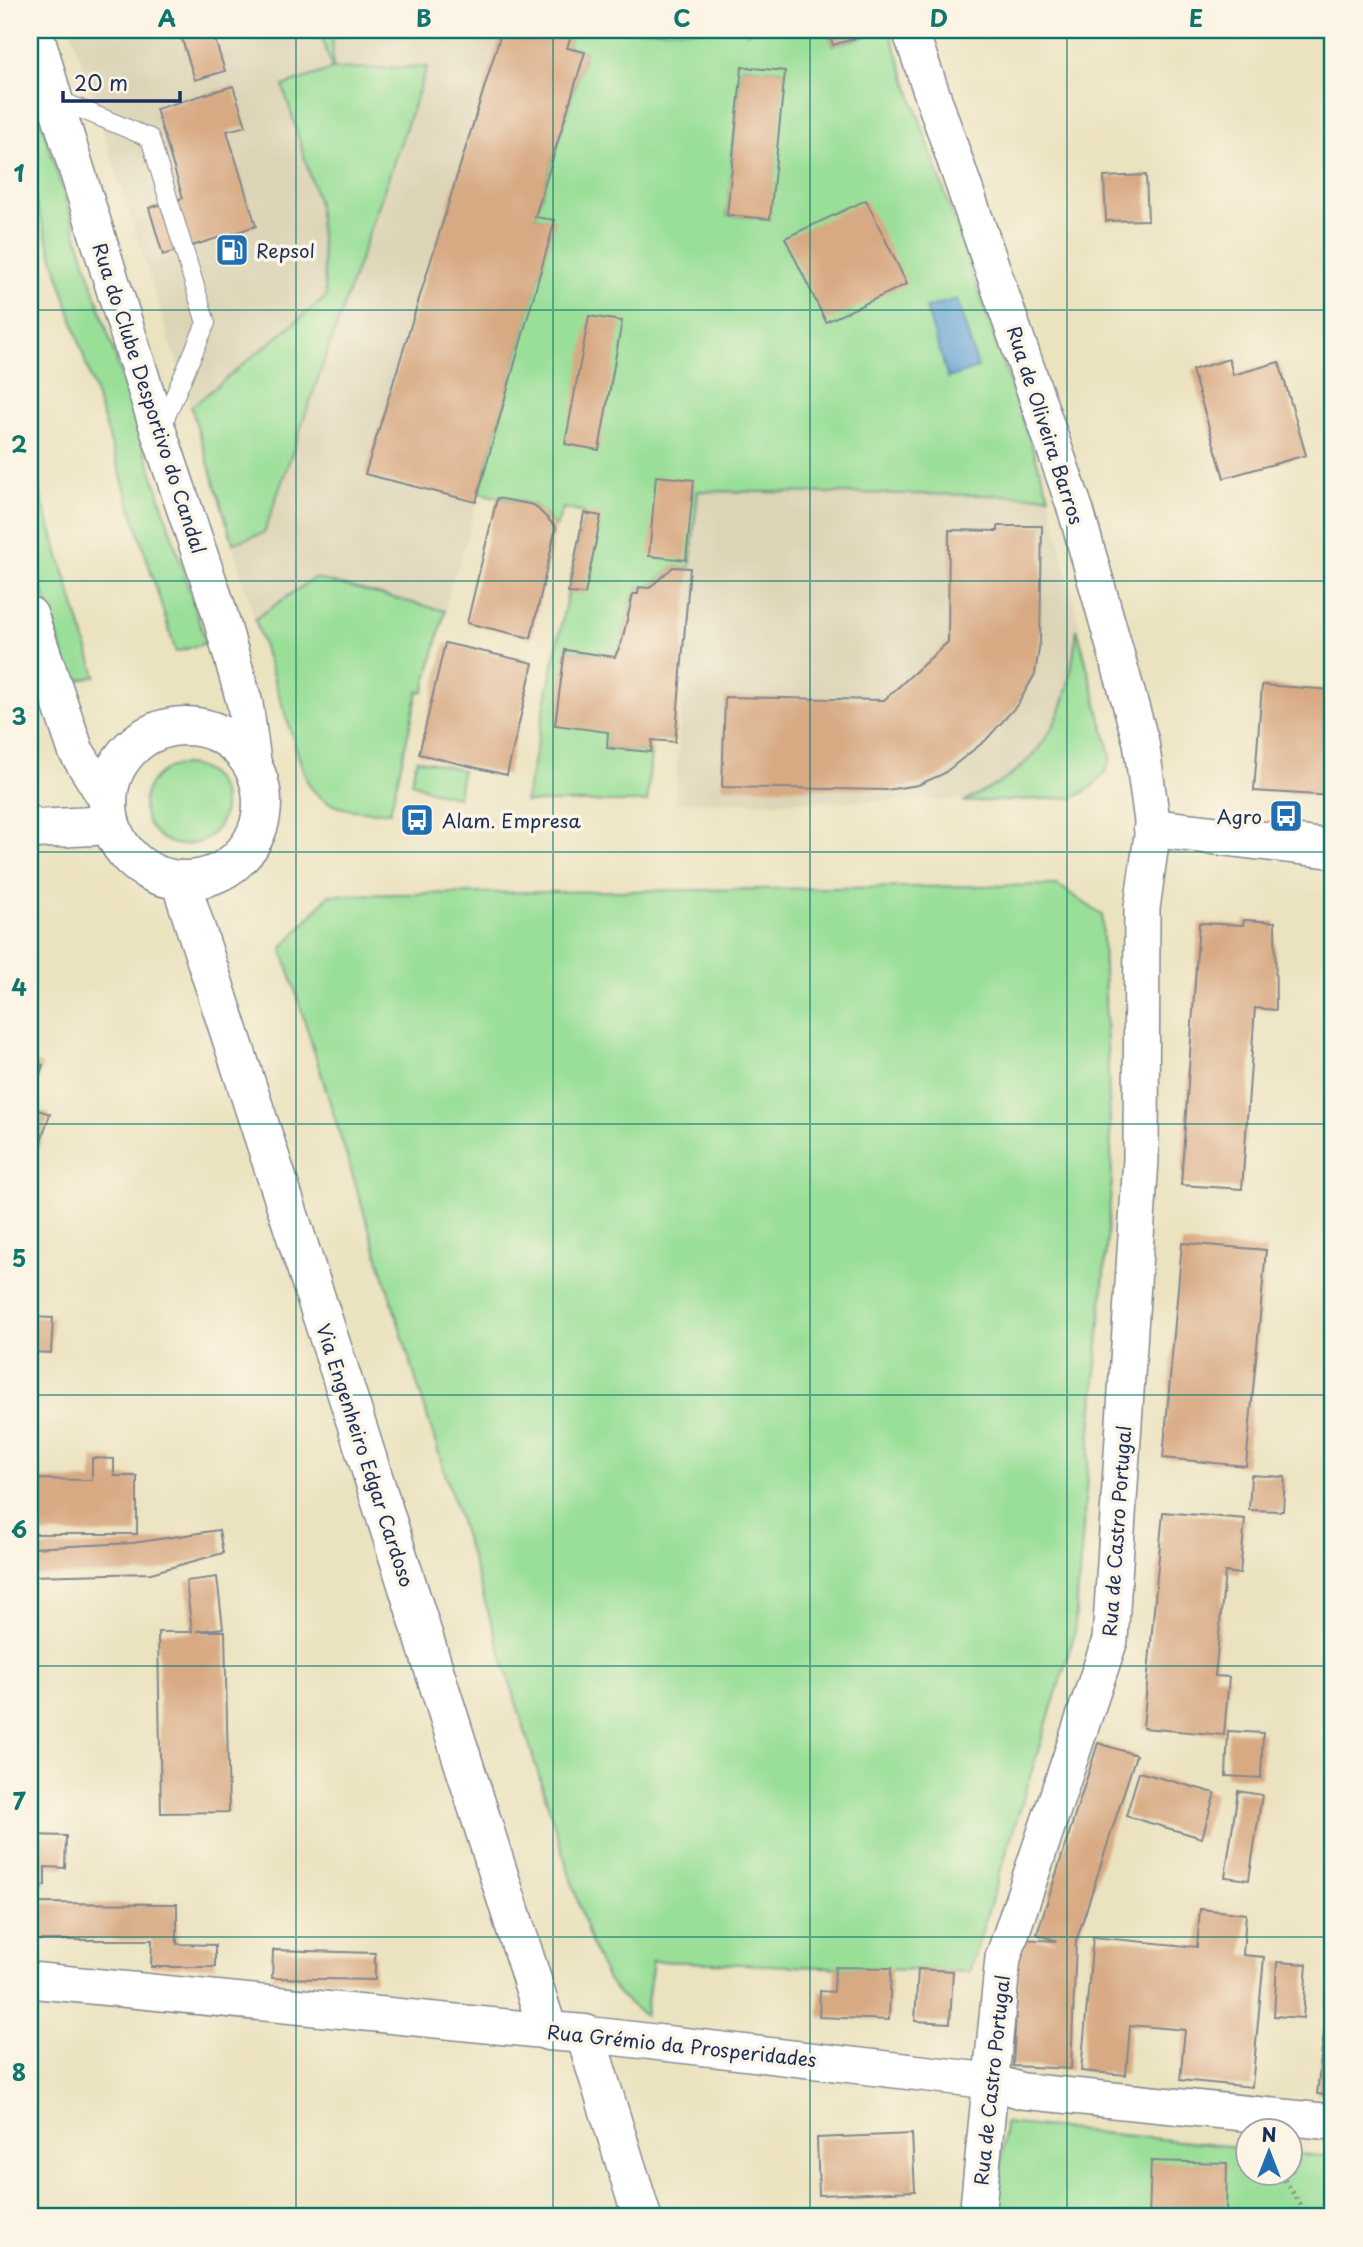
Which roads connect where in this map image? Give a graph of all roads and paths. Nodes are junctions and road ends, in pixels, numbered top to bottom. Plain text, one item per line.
1 (35, 30) edge
2 (910, 30) edge
3 (54, 97) junction
4 (159, 433) junction
5 (30, 615) edge
6 (254, 768) junction
7 (109, 813) junction
8 (30, 825) edge
9 (1153, 828) junction
10 (1333, 849) edge
11 (180, 880) junction
12 (30, 1980) edge
13 (566, 2032) junction
14 (990, 2081) junction
15 (1333, 2122) edge
16 (1291, 2188) edge
17 (642, 2217) edge
18 (977, 2217) edge
19 (1305, 2217) edge

1 - 3 street, Rua do Clube Desportivo do Candal
2 - 9 street, Rua de Oliveira Barros
3 - 4 street, Rua do Clube Desportivo do Candal
3 - 4 lane
4 - 6 street, Rua do Clube Desportivo do Candal
5 - 7 street
6 - 7 main road
6 - 11 main road
7 - 8 main road
7 - 11 main road
9 - 10 main road
9 - 14 street, Rua de Castro Portugal
11 - 13 main road, Via Engenheiro Edgar Cardoso
12 - 13 street, Rua Grémio da Prosperidades
13 - 14 street, Rua Grémio da Prosperidades
13 - 17 main road, Via Engenheiro Edgar Cardoso
14 - 15 street, Rua Grémio da Prosperidades
14 - 18 street, Rua de Castro Portugal
16 - 19 path

